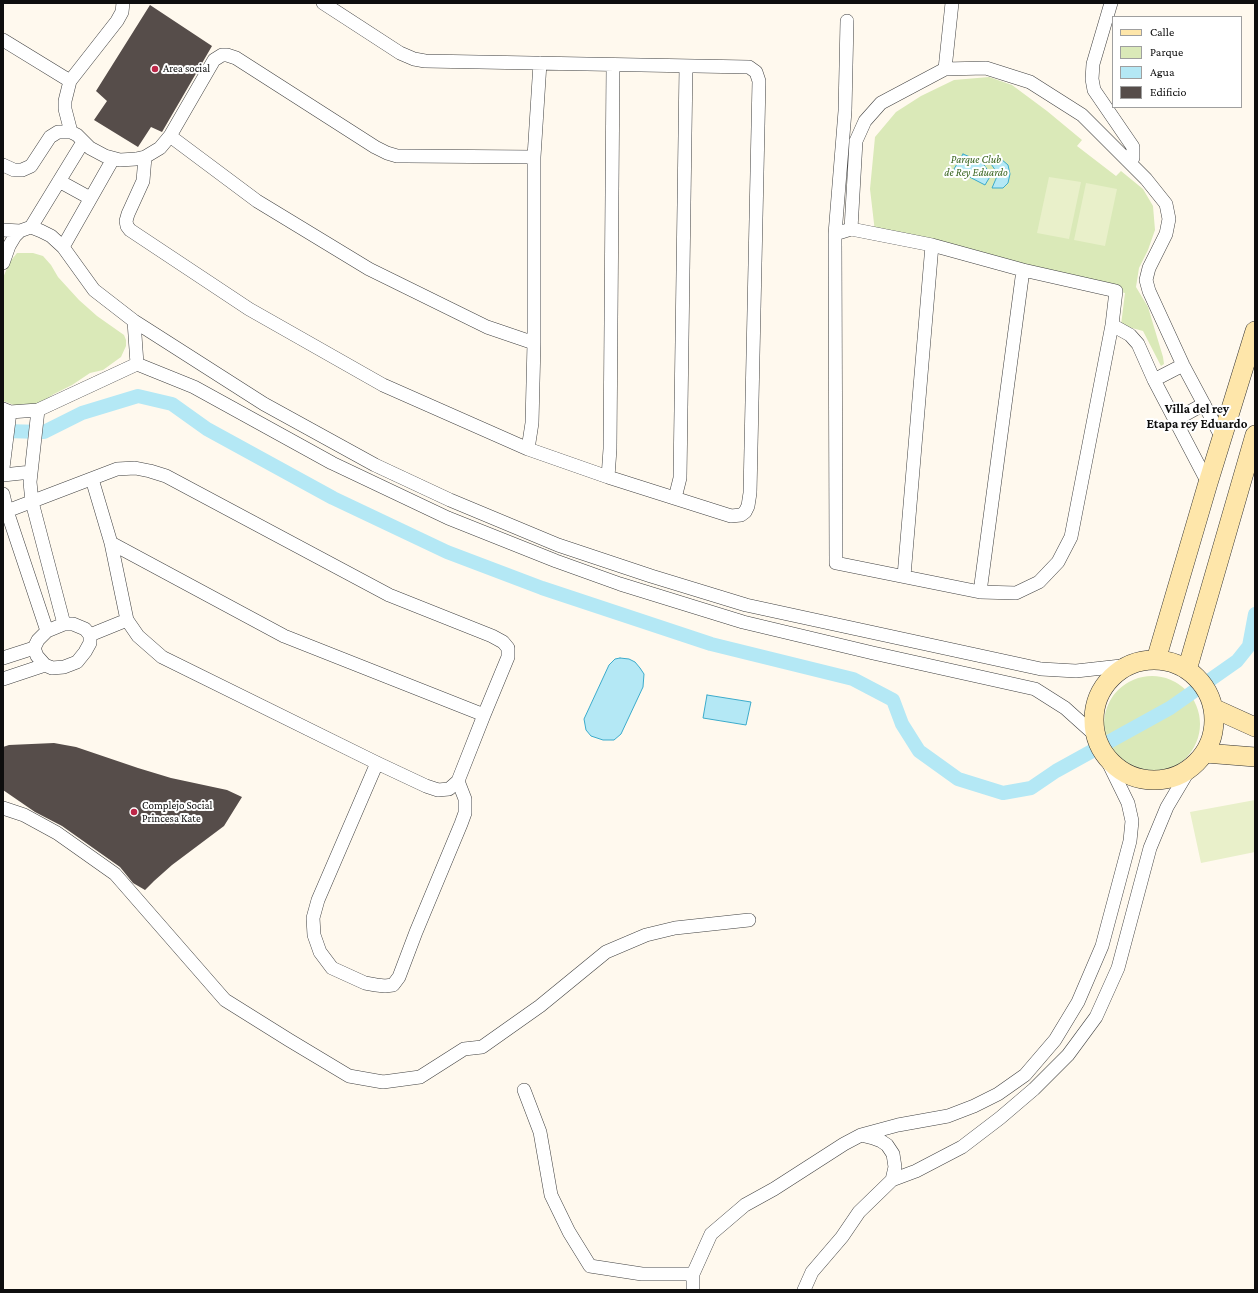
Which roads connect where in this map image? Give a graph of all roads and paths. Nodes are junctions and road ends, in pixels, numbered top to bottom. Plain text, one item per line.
1 (123, 3) edge
2 (323, 3) edge
3 (952, 3) edge
4 (1111, 3) edge
5 (847, 21) dead end
6 (3, 40) edge
7 (540, 63) junction
8 (613, 65) junction
9 (686, 66) junction
10 (945, 69) junction
11 (70, 81) junction
12 (71, 132) junction
13 (170, 136) junction
14 (83, 142) junction
15 (145, 157) junction
16 (534, 157) junction
17 (112, 159) junction
18 (1130, 162) junction
19 (3, 164) edge
20 (59, 181) junction
21 (90, 198) junction
22 (851, 228) junction
23 (25, 229) junction
24 (3, 230) edge
25 (835, 234) junction
26 (932, 245) junction
27 (63, 247) junction
28 (3, 263) edge
29 (1023, 270) junction
30 (134, 321) junction
31 (1112, 324) junction
32 (1255, 331) edge
33 (534, 343) junction
34 (137, 364) junction
35 (1183, 364) junction
36 (1154, 380) junction
37 (1204, 404) junction
38 (38, 410) junction
39 (6, 411) edge
40 (1175, 420) junction
41 (1255, 435) edge
42 (1222, 438) junction
43 (528, 449) junction
44 (3, 468) edge
45 (31, 472) junction
46 (3, 475) edge
47 (608, 477) junction
48 (92, 479) junction
49 (1208, 483) junction
50 (3, 494) edge
51 (675, 498) junction
52 (32, 502) junction
53 (7, 511) junction
54 (111, 543) junction
55 (904, 576) junction
56 (980, 592) junction
57 (127, 620) junction
58 (64, 624) junction
59 (47, 631) junction
60 (90, 635) junction
61 (34, 648) junction
62 (3, 658) edge
63 (1156, 660) junction
64 (45, 665) junction
65 (1130, 665) junction
66 (1187, 670) junction
67 (3, 680) edge
68 (1213, 708) junction
69 (484, 715) junction
70 (1255, 727) edge
71 (1096, 736) junction
72 (1205, 753) junction
73 (1105, 756) junction
74 (1255, 757) edge
75 (377, 763) junction
76 (1189, 770) junction
77 (458, 781) junction
78 (3, 808) edge
79 (748, 920) dead end
80 (524, 1090) dead end
81 (861, 1135) junction
82 (892, 1180) junction
83 (694, 1274) junction
84 (693, 1290) edge
85 (804, 1290) edge

1 - 11 street
2 - 7 street
3 - 10 street
4 - 18 street
5 - 25 street
6 - 11 street
7 - 8 street
7 - 16 street
8 - 9 street
8 - 47 street
9 - 51 street
9 - 51 street
10 - 18 street
10 - 22 street
11 - 12 street
12 - 14 street
12 - 19 street
13 - 15 street
13 - 16 street
13 - 33 street
14 - 17 street
14 - 20 street
15 - 17 street
15 - 43 street
16 - 33 street
17 - 21 street
18 - 35 street
20 - 21 street
20 - 23 street
21 - 27 street
22 - 25 street
22 - 26 street
23 - 24 street
23 - 27 street
23 - 28 street
25 - 55 street
26 - 29 street
26 - 55 street
27 - 30 street
29 - 31 street
29 - 56 street
30 - 34 street
30 - 65 street
31 - 36 street
31 - 56 street
32 - 42 street
33 - 43 street
34 - 38 street
34 - 71 street
35 - 36 street
35 - 37 street
36 - 40 street
37 - 40 street
37 - 42 street
38 - 39 street
38 - 45 street
39 - 44 street
40 - 49 street
41 - 66 street
42 - 49 street
43 - 47 street
45 - 46 street
45 - 52 street
47 - 51 street
48 - 52 street
48 - 54 street
48 - 69 street
49 - 63 street
50 - 53 street
52 - 53 street
52 - 58 street
53 - 59 street
54 - 57 street
54 - 69 street
55 - 56 street
57 - 60 street
57 - 75 street
58 - 59 street
58 - 60 street
59 - 61 street
60 - 64 street
61 - 62 street
61 - 64 street
63 - 65 street
63 - 66 street
64 - 67 street
65 - 71 street
66 - 68 street
68 - 70 street
68 - 72 street
69 - 77 street
71 - 73 street
72 - 74 street
72 - 76 street
73 - 76 street
73 - 81 street
75 - 77 street
75 - 77 street
76 - 82 street
78 - 79 street
80 - 83 street
81 - 82 street
81 - 83 street
82 - 85 street
83 - 84 street

